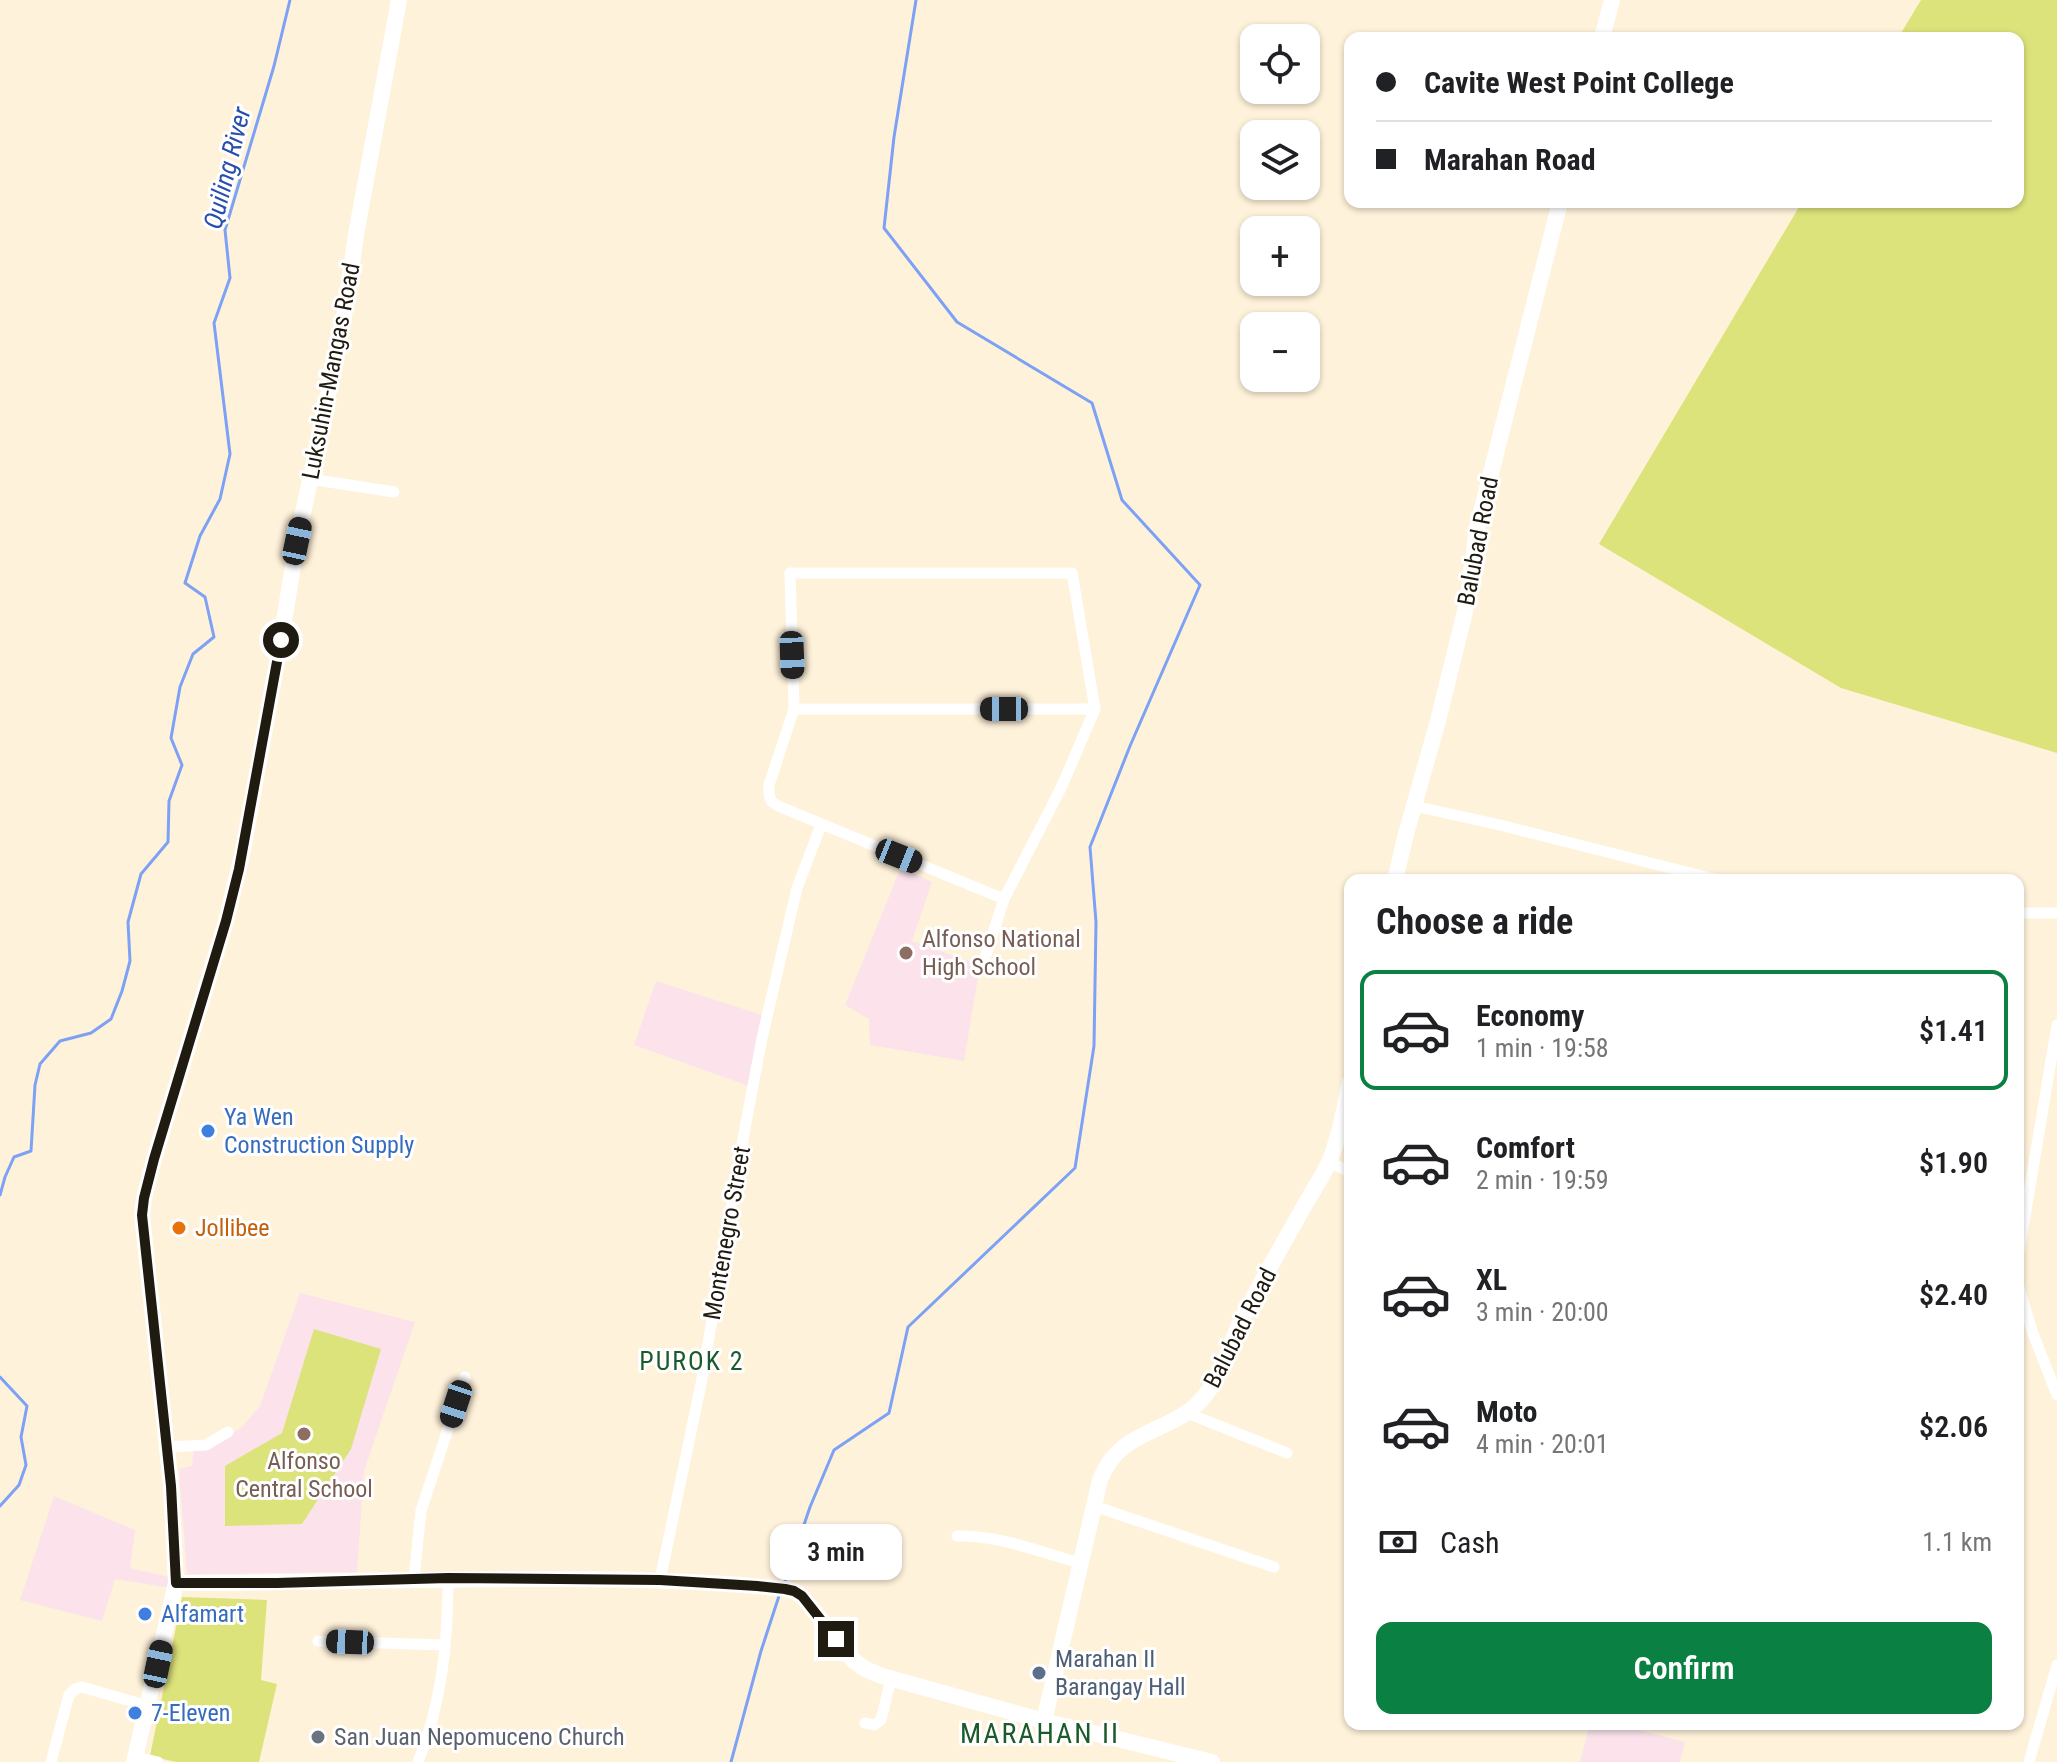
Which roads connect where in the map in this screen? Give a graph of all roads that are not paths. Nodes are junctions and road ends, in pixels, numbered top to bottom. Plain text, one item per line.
1 (399, 0) edge
2 (1612, 0) edge
3 (1604, 32) edge
4 (1558, 208) edge
5 (310, 479) junction
6 (394, 492) dead end
7 (794, 709) junction
8 (1095, 709) junction
9 (1414, 806) junction
10 (821, 825) junction
11 (1397, 874) edge
12 (1694, 874) edge
13 (1004, 899) junction
14 (2024, 913) edge
15 (2057, 913) edge
16 (986, 955) dead end
17 (2057, 1025) edge
18 (1344, 1111) edge
19 (1329, 1162) junction
20 (1344, 1169) edge
21 (2024, 1222) edge
22 (2024, 1304) edge
23 (465, 1377) dead end
24 (2057, 1395) edge
25 (1187, 1413) junction
26 (228, 1432) dead end
27 (167, 1447) junction
28 (1287, 1453) dead end
29 (1094, 1506) junction
30 (957, 1536) dead end
31 (1080, 1563) junction
32 (1274, 1567) dead end
33 (414, 1578) junction
34 (448, 1578) junction
35 (660, 1580) junction
36 (176, 1583) junction
37 (318, 1641) dead end
38 (444, 1645) junction
39 (2057, 1665) edge
40 (891, 1679) junction
41 (148, 1706) junction
42 (1044, 1721) junction
43 (865, 1723) dead end
44 (134, 1760) edge
45 (1191, 1760) edge
46 (51, 1762) edge
47 (158, 1762) edge
48 (418, 1762) edge
49 (1212, 1762) edge
50 (2029, 1762) edge

1 - 5 main road, Luksuhin-Mangas Road
2 - 3 main road
4 - 9 main road, Balubad Road
5 - 6 street
5 - 27 main road, Luksuhin-Mangas Road
7 - 8 street
7 - 8 street
7 - 10 street
8 - 13 street
9 - 11 main road, Balubad Road
9 - 12 street
10 - 13 street
10 - 35 street, Montenegro Street
13 - 16 street
14 - 15 street
17 - 21 street
18 - 19 main road, Balubad Road
19 - 20 street
19 - 25 main road, Balubad Road
22 - 24 street
23 - 33 street
25 - 28 street
25 - 29 main road, Balubad Road
26 - 27 street
27 - 36 main road, Luksuhin-Mangas Road
29 - 31 main road, Balubad Road
29 - 32 street
30 - 31 street
31 - 42 main road, Balubad Road
33 - 34 main road
33 - 36 main road
34 - 35 main road
34 - 38 street
35 - 40 main road
36 - 41 main road, Luksuhin-Mangas Road
37 - 38 street
38 - 48 street
39 - 50 street
40 - 42 main road
40 - 43 street
41 - 44 main road, Luksuhin-Mangas Road
41 - 46 street
42 - 45 main road
44 - 47 street
45 - 49 main road

